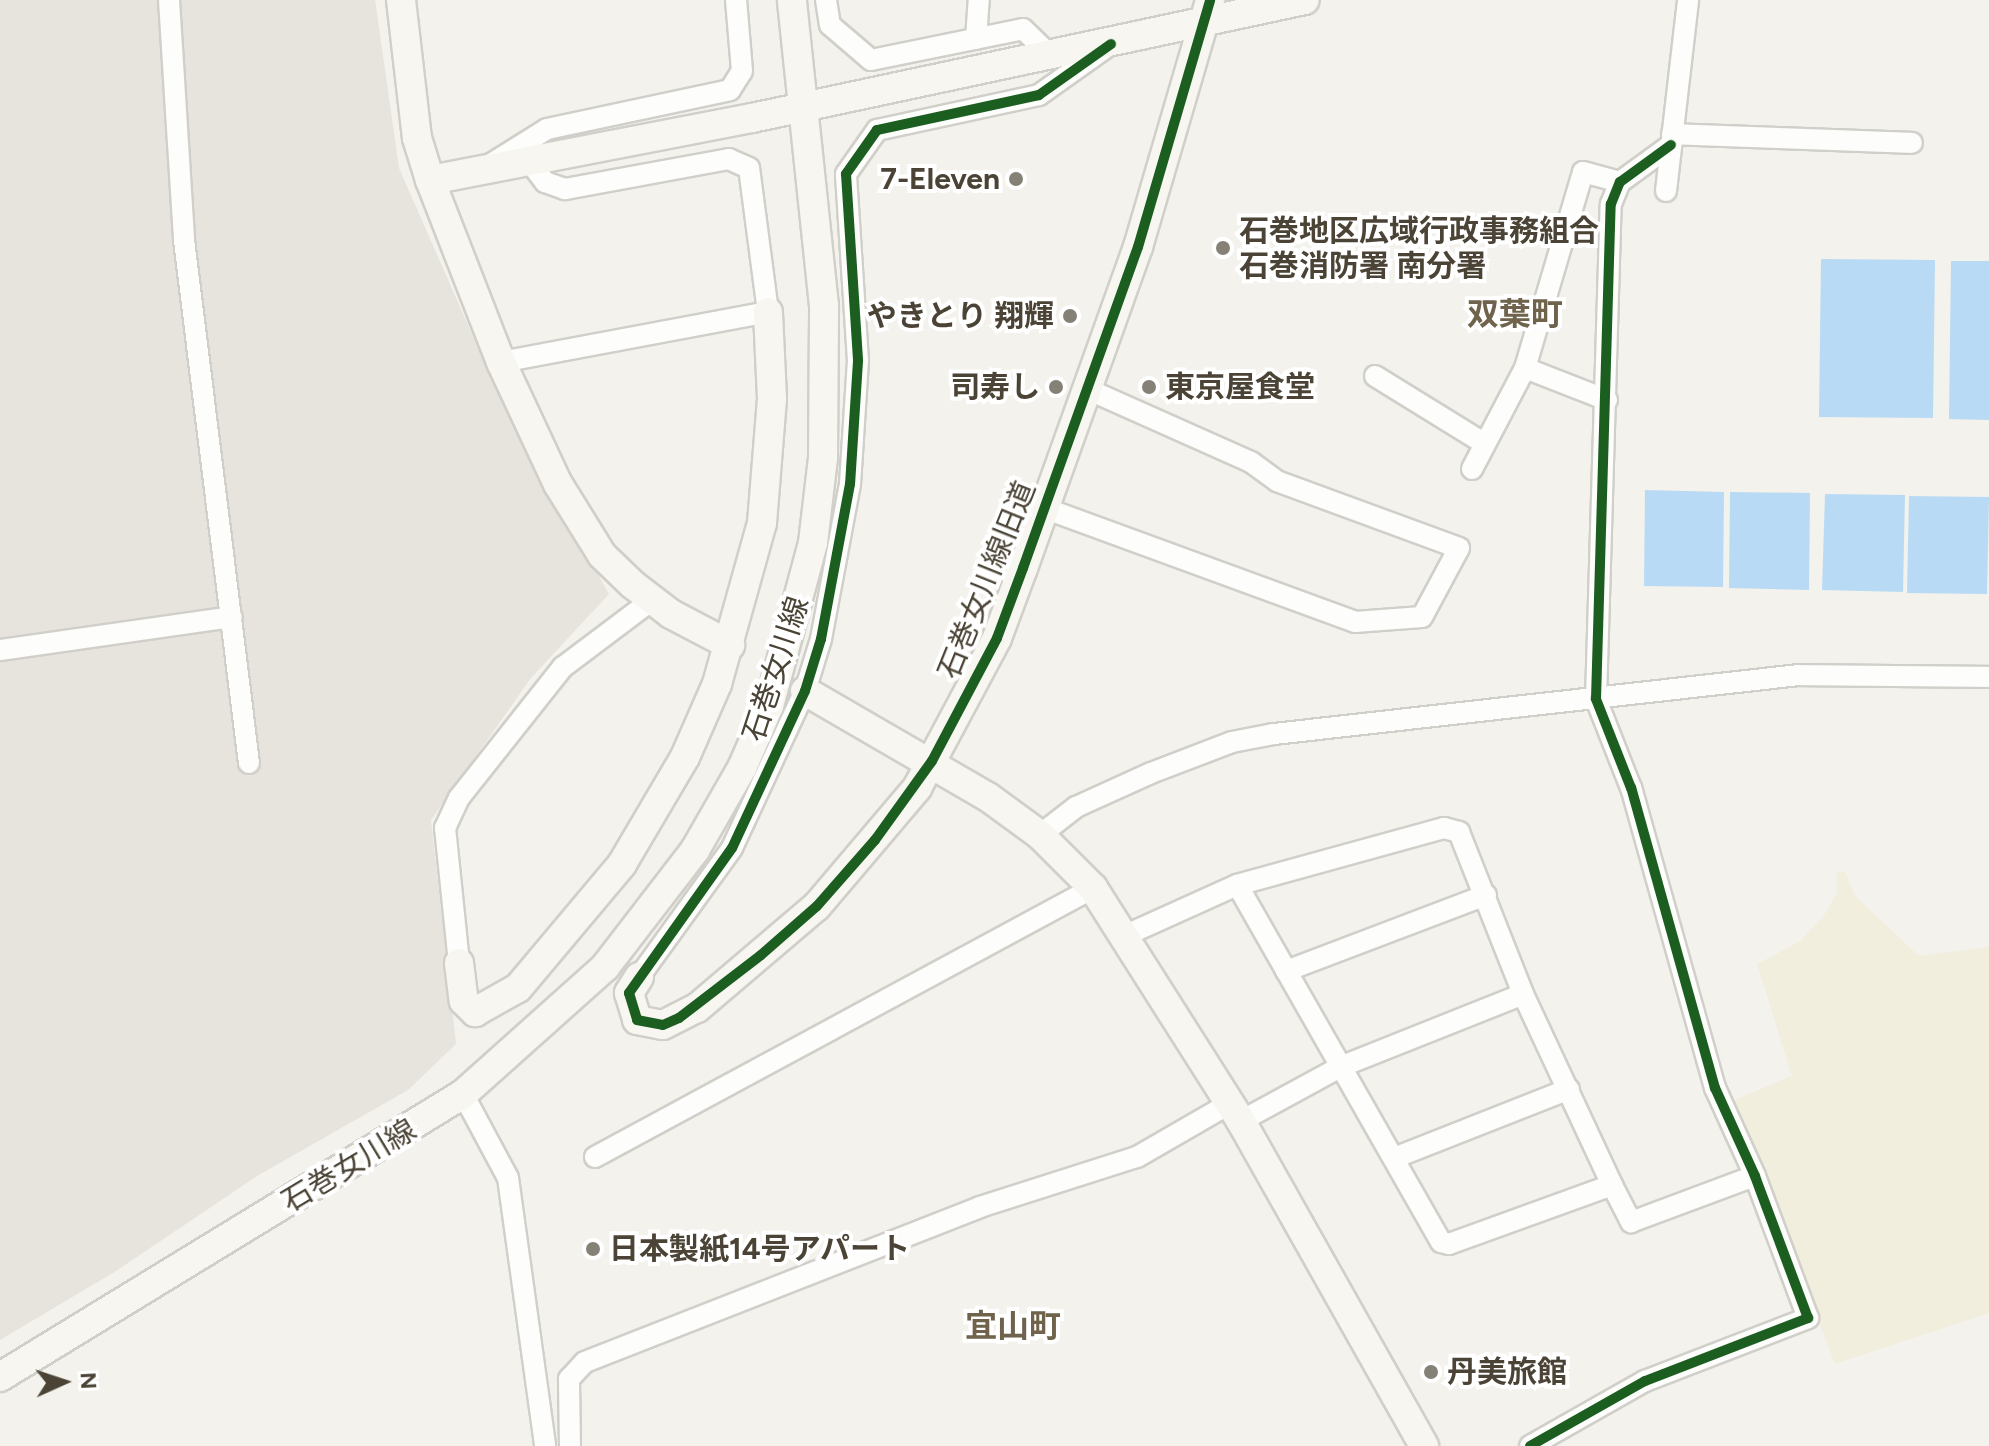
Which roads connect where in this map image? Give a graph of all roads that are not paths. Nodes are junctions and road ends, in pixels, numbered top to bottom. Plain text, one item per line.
1 (169, 0) edge
2 (401, 0) edge
3 (736, 0) edge
4 (792, 0) edge
5 (826, 0) edge
6 (979, 0) edge
7 (1305, 0) edge
8 (1688, 0) edge
9 (1208, 12) edge
10 (976, 39) junction
11 (954, 43) junction
12 (1111, 44) junction
13 (1051, 56) junction
14 (958, 76) junction
15 (805, 107) junction
16 (1671, 139) junction
17 (1912, 143) dead end
18 (529, 161) junction
19 (481, 170) junction
20 (430, 180) junction
21 (1620, 182) junction
22 (1666, 191) dead end
23 (768, 312) junction
24 (501, 362) junction
25 (1525, 368) junction
26 (1375, 376) dead end
27 (1085, 388) junction
28 (1607, 400) junction
29 (1485, 444) junction
30 (1472, 469) dead end
31 (1044, 508) junction
32 (652, 600) junction
33 (232, 617) junction
34 (730, 645) junction
35 (0, 650) edge
36 (1989, 677) edge
37 (805, 691) junction
38 (1596, 699) junction
39 (932, 761) junction
40 (249, 763) dead end
41 (1040, 835) junction
42 (1237, 885) junction
43 (1093, 888) junction
44 (1486, 895) junction
45 (1124, 936) junction
46 (459, 963) joint
47 (1286, 971) junction
48 (639, 977) joint
49 (1523, 994) junction
50 (1340, 1067) junction
51 (1569, 1089) junction
52 (463, 1094) junction
53 (1234, 1113) junction
54 (595, 1157) dead end
55 (1394, 1158) junction
56 (1755, 1176) junction
57 (1612, 1185) junction
58 (0, 1377) edge
59 (567, 1425) junction
60 (544, 1436) edge
61 (570, 1446) edge
62 (1424, 1446) edge
63 (1530, 1446) edge

1 - 33 street
2 - 20 street
3 - 19 street
4 - 15 street, 石巻女川線
5 - 11 street
6 - 10 street
7 - 9 street
8 - 16 street
9 - 12 street
9 - 27 street, 石巻女川線旧道
10 - 11 street
10 - 13 street
11 - 14 street
12 - 13 street
12 - 37 street
13 - 14 street
14 - 15 street
15 - 18 street
15 - 52 street, 石巻女川線
16 - 17 street
16 - 21 street
16 - 22 street
18 - 19 street
18 - 23 street
19 - 20 street
20 - 24 street
21 - 25 street
21 - 28 street
23 - 24 street
23 - 34 street
24 - 32 street
25 - 28 street
25 - 29 street
26 - 29 street
27 - 31 street, 石巻女川線旧道
27 - 31 street
28 - 38 street
29 - 30 street
31 - 39 street, 石巻女川線旧道
32 - 34 street
32 - 46 street
33 - 35 street
33 - 40 street
34 - 46 street
36 - 38 street
37 - 39 street
37 - 48 street
38 - 41 street
38 - 56 street
39 - 41 street
39 - 48 street, 石巻女川線旧道
41 - 43 street
42 - 44 street
42 - 45 street
42 - 47 street
43 - 45 street
43 - 54 street
44 - 47 street
44 - 49 street
45 - 53 street
47 - 50 street
49 - 50 street
49 - 51 street
50 - 53 street
50 - 55 street
51 - 55 street
51 - 57 street
52 - 58 street, 石巻女川線
52 - 60 street
53 - 59 street
53 - 62 street
55 - 57 street
56 - 57 street
56 - 63 street
59 - 60 street
59 - 61 street

